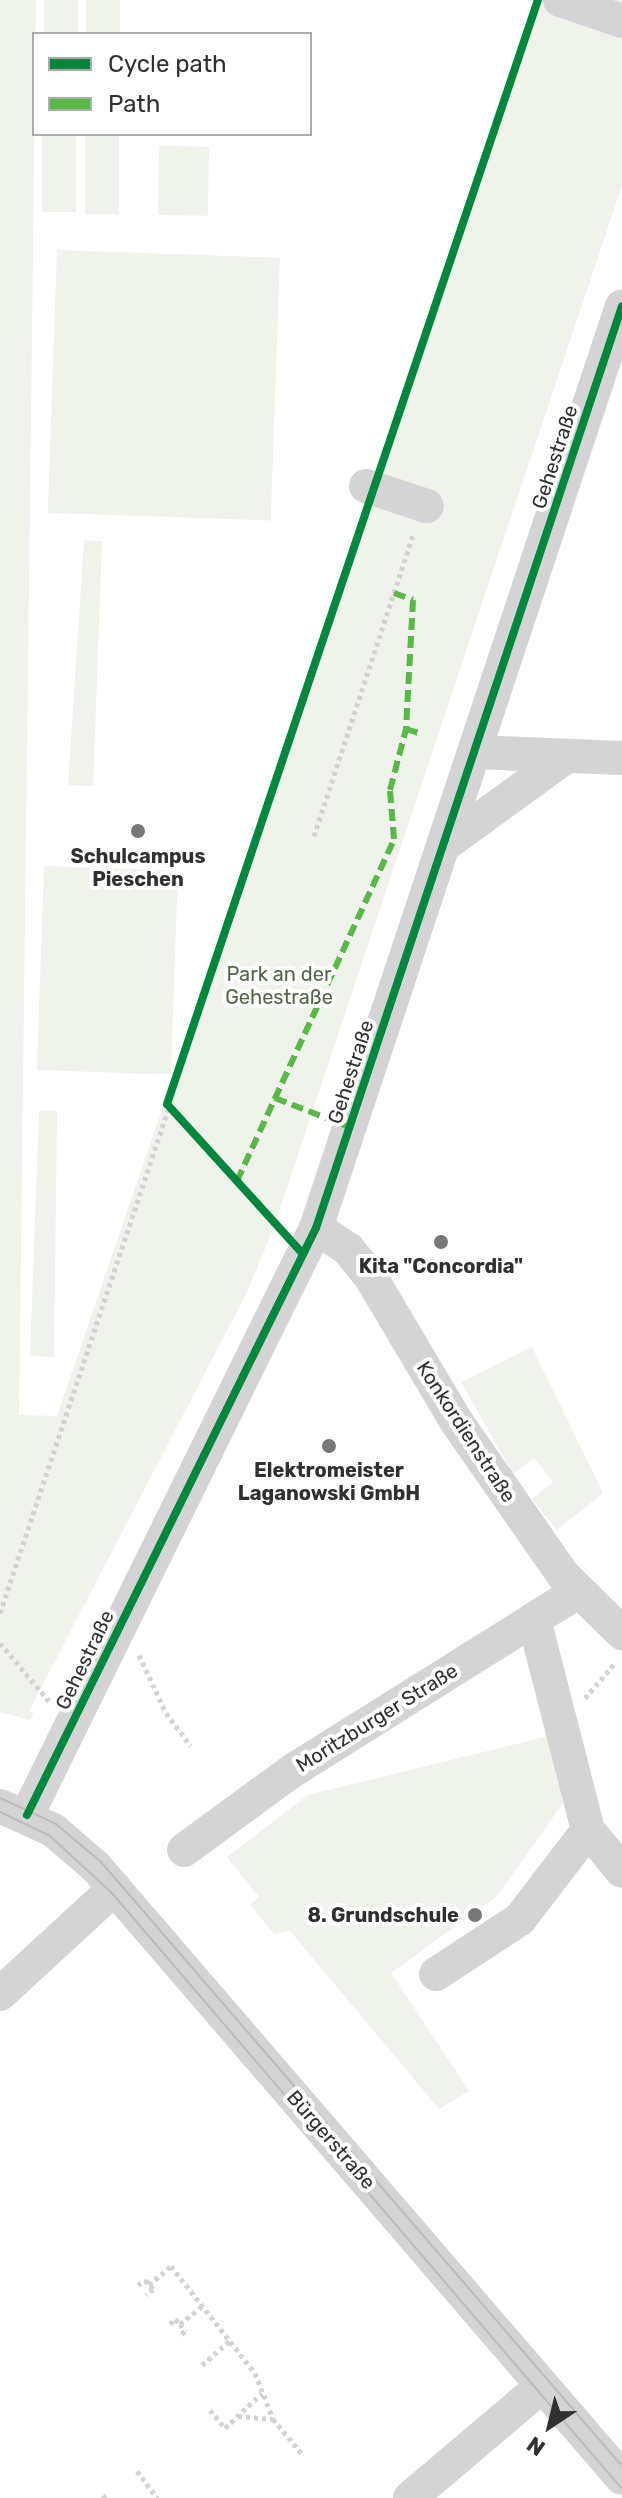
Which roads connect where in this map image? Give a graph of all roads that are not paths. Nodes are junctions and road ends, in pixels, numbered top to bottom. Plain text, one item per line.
1 (560, 0) edge
2 (622, 21) edge
3 (622, 306) edge
4 (366, 486) dead end
5 (425, 506) road end
6 (474, 752) junction
7 (567, 756) junction
8 (622, 758) edge
9 (443, 846) junction
10 (316, 1228) junction
11 (576, 1593) junction
12 (534, 1619) junction
13 (622, 1633) edge
14 (13, 1810) edge
15 (588, 1830) junction
16 (184, 1850) dead end
17 (622, 1871) edge
18 (115, 1888) junction
19 (436, 1974) dead end
20 (0, 1994) edge
21 (542, 2386) junction
22 (622, 2478) edge
23 (410, 2498) edge

1 - 2 street
3 - 6 street, Gehestraße
4 - 5 street
6 - 7 street
6 - 9 street, Gehestraße
7 - 8 street
7 - 9 street
9 - 10 street, Gehestraße
10 - 11 street, Konkordienstraße
10 - 14 street, Gehestraße
11 - 12 street, Moritzburger Straße
11 - 13 street, Konkordienstraße
12 - 15 street
12 - 16 street, Moritzburger Straße
14 - 18 street, Bürgerstraße
15 - 17 street
15 - 19 street
18 - 20 street
18 - 21 street, Bürgerstraße
21 - 22 street, Bürgerstraße
21 - 23 street

